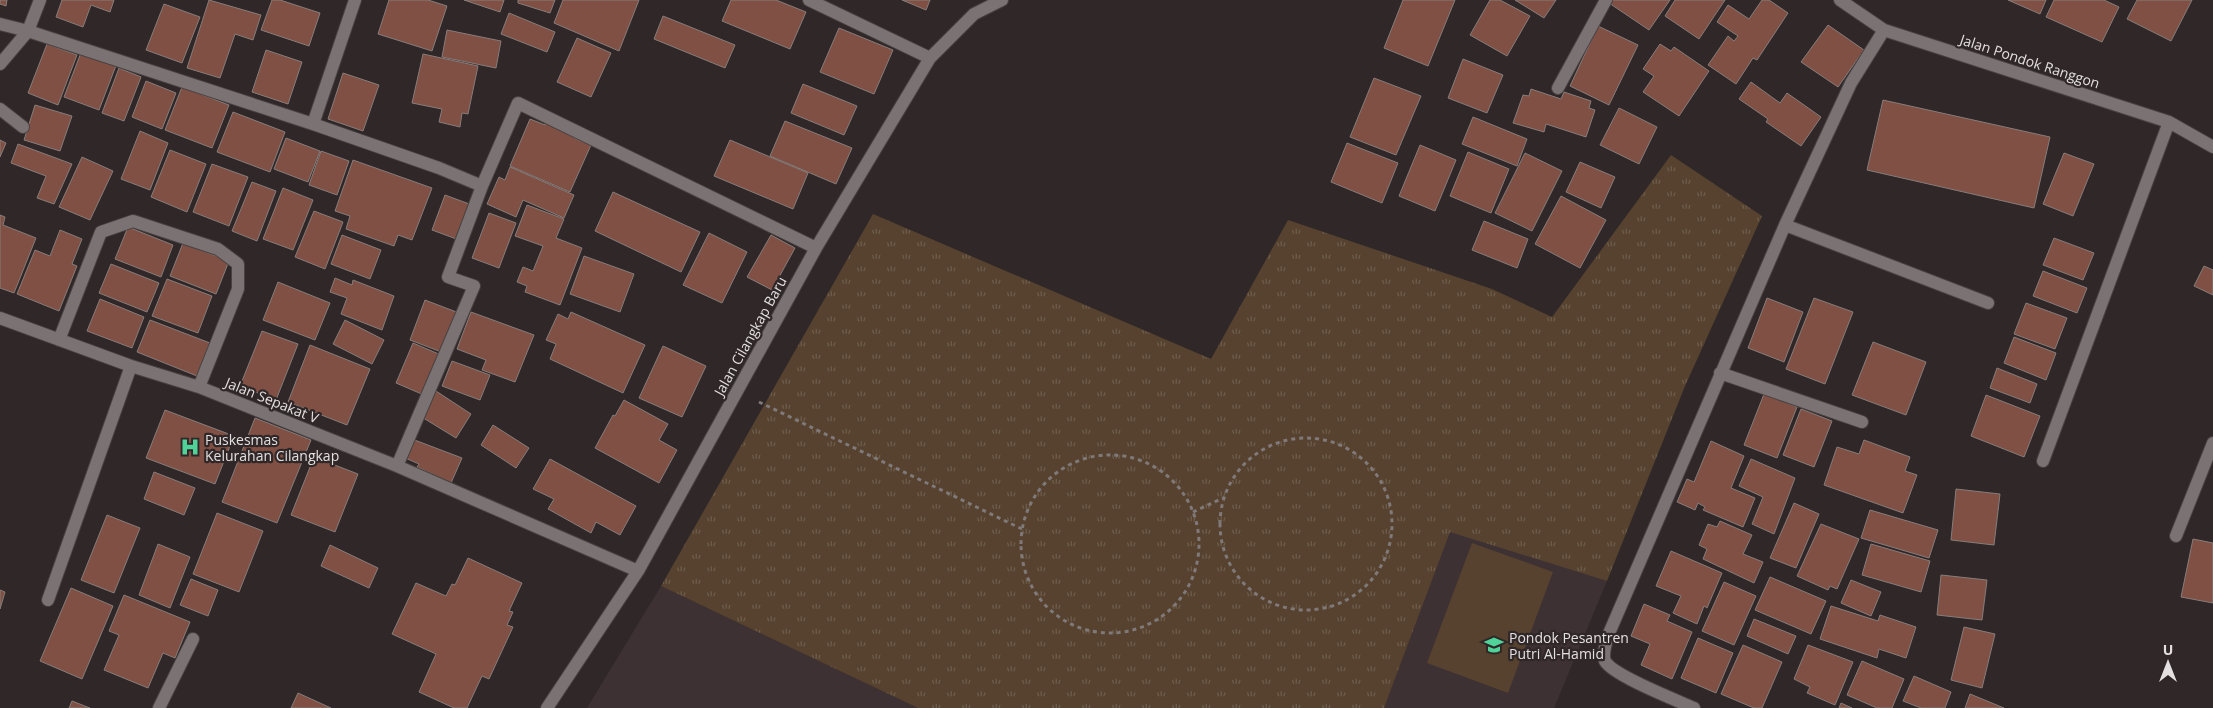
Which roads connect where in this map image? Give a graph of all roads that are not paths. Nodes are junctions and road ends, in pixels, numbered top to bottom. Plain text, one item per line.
1 (40, 0) edge
2 (354, 0) edge
3 (809, 0) edge
4 (1002, 0) edge
5 (1606, 0) edge
6 (1840, 0) edge
7 (0, 24) edge
8 (1884, 30) junction
9 (28, 31) junction
10 (930, 58) junction
11 (0, 64) edge
12 (1558, 88) dead end
13 (0, 109) edge
14 (2169, 122) junction
15 (314, 124) junction
16 (23, 127) dead end
17 (2213, 147) edge
18 (482, 186) junction
19 (1785, 225) junction
20 (816, 248) junction
21 (1988, 303) dead end
22 (0, 318) edge
23 (59, 340) junction
24 (131, 366) junction
25 (1720, 374) junction
26 (199, 387) junction
27 (1862, 422) dead end
28 (2213, 443) edge
29 (2043, 461) dead end
30 (397, 466) junction
31 (2176, 536) dead end
32 (638, 571) junction
33 (48, 600) dead end
34 (193, 639) dead end
35 (159, 708) edge
36 (547, 708) edge
37 (1694, 708) edge

1 - 9 street
2 - 15 street
3 - 10 street
4 - 10 street, Jalan Cilangkap Baru
5 - 12 street
6 - 8 street, Jalan Pondok Ranggon
7 - 9 street
8 - 14 street, Jalan Pondok Ranggon
8 - 19 street
9 - 11 street
9 - 15 street
10 - 20 street, Jalan Cilangkap Baru
13 - 16 street
14 - 17 street, Jalan Pondok Ranggon
14 - 29 street
15 - 18 street
18 - 20 street
18 - 30 street
19 - 21 street
19 - 25 street
20 - 32 street, Jalan Cilangkap Baru
22 - 23 street, Jalan Sepakat V
23 - 24 street, Jalan Sepakat V
23 - 26 street
24 - 26 street, Jalan Sepakat V
24 - 33 street
25 - 27 street
25 - 37 street
26 - 30 street, Jalan Sepakat V
28 - 31 street
30 - 32 street, Jalan Sepakat V
32 - 36 street, Jalan Cilangkap Baru
34 - 35 street

